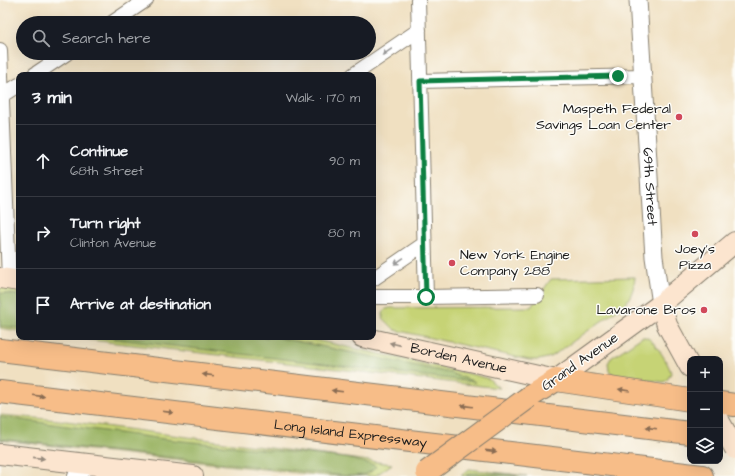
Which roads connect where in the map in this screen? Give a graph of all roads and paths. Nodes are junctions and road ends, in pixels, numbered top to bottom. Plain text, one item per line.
1 (146, 0) edge
2 (418, 0) edge
3 (638, 0) edge
4 (122, 16) edge
5 (419, 30) junction
6 (0, 50) edge
7 (376, 59) edge
8 (56, 60) edge
9 (375, 60) edge
10 (38, 72) edge
11 (357, 72) edge
12 (643, 76) junction
13 (420, 81) junction
14 (16, 87) edge
15 (1, 97) edge
16 (735, 242) edge
17 (424, 244) junction
18 (376, 276) edge
19 (9, 279) edge
20 (537, 295) dead end
21 (376, 297) edge
22 (426, 297) junction
23 (661, 304) junction
24 (376, 340) edge
25 (0, 350) edge
26 (687, 362) edge
27 (556, 380) junction
28 (0, 392) edge
29 (687, 400) edge
30 (723, 403) edge
31 (735, 405) edge
32 (723, 427) edge
33 (687, 433) edge
34 (723, 436) edge
35 (735, 438) edge
36 (735, 449) edge
37 (0, 454) edge
38 (94, 464) junction
39 (424, 474) edge
40 (75, 476) edge
41 (193, 476) edge
42 (702, 476) edge

1 - 4 street
2 - 5 street
3 - 12 street, 69th Street
5 -> 7 street
5 - 13 street
6 - 15 street
8 - 10 street
9 -> 11 street
12 - 13 street
12 - 23 street, 69th Street
13 - 17 street
14 - 15 street
15 - 19 street
16 - 23 main road, Grand Avenue
17 -> 18 street
17 - 22 street
20 - 22 street
21 - 22 street
23 - 26 main road, 69th Street
23 - 27 main road, Grand Avenue
27 -> 24 main road, Borden Avenue
33 -> 25 main road
29 -> 27 main road
27 - 39 main road, Grand Avenue, bridge
28 -> 42 main road, Long Island Expressway
30 - 31 main road
32 - 36 main road, bridge
34 - 35 main road
37 -> 38 main road
38 - 40 street
38 - 41 main road

